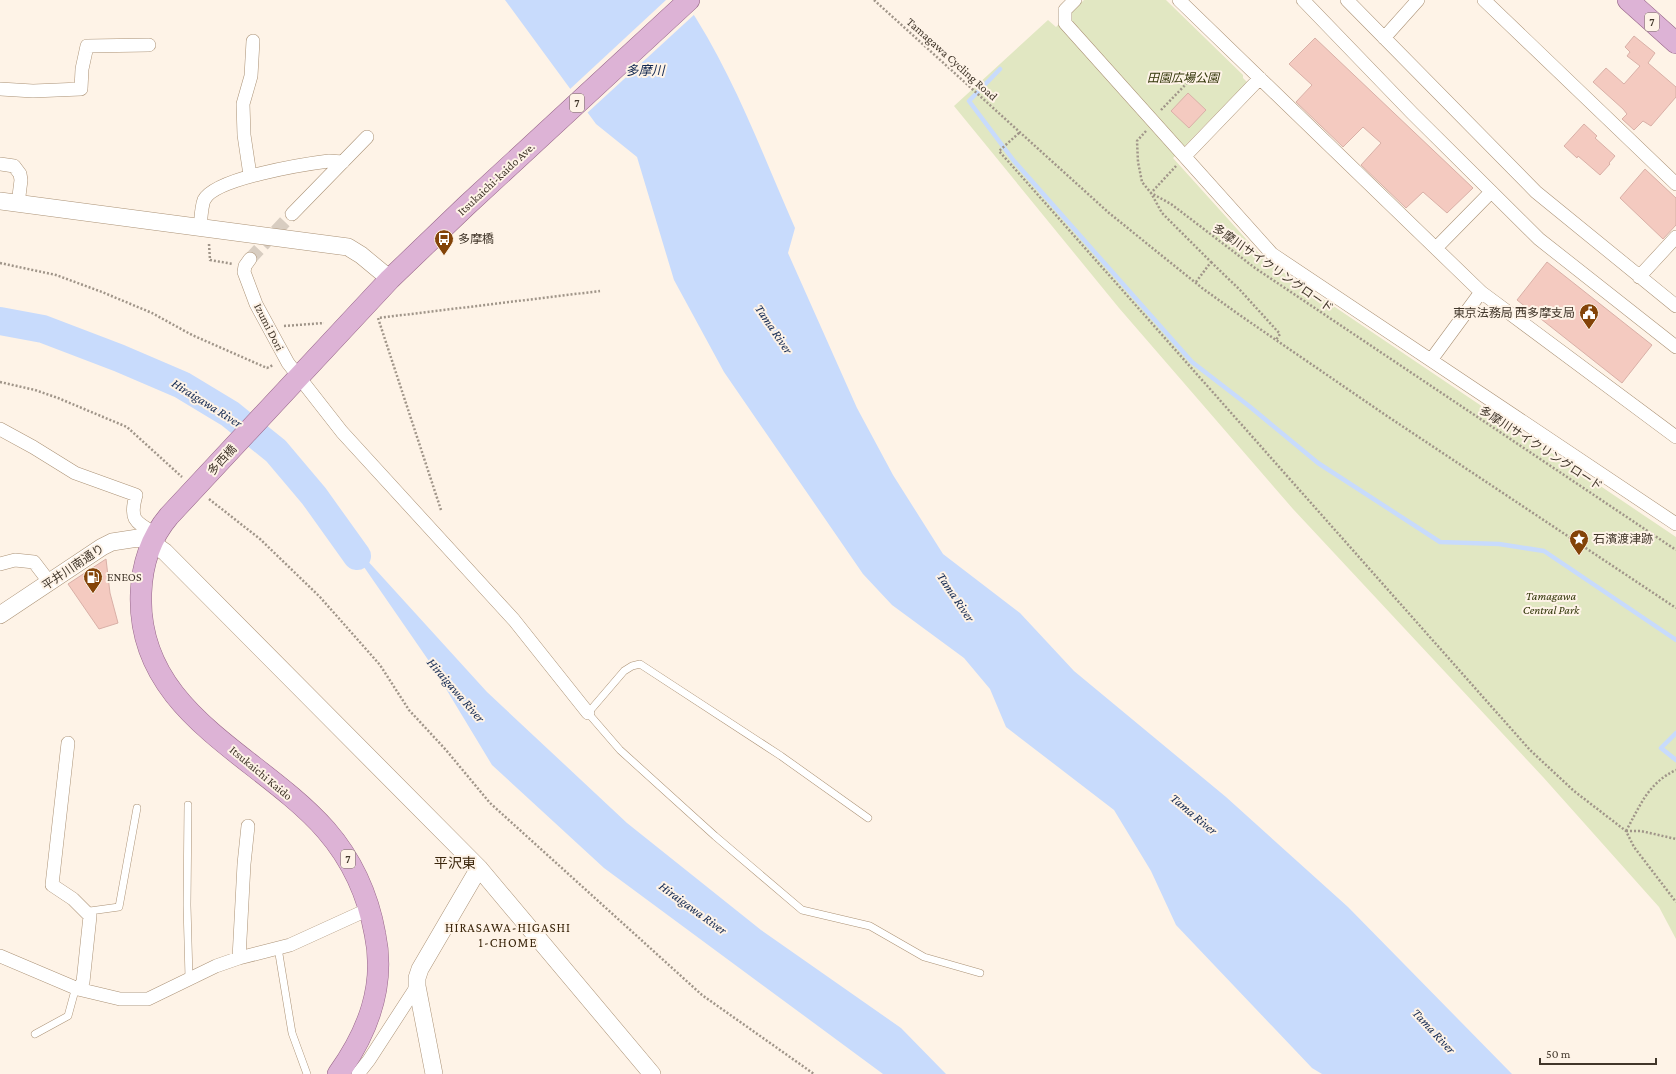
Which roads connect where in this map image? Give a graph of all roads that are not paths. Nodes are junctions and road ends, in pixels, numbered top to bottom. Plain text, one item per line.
1 (689, 0) edge
2 (1075, 0) edge
3 (1179, 0) edge
4 (1303, 0) edge
5 (1347, 0) edge
6 (1418, 0) edge
7 (1484, 0) edge
8 (1628, 0) edge
9 (1384, 38) junction
10 (253, 41) dead end
11 (1676, 43) edge
12 (149, 45) dead end
13 (1260, 78) junction
14 (0, 89) edge
15 (367, 137) dead end
16 (1185, 156) junction
17 (343, 162) junction
18 (0, 164) edge
19 (250, 175) junction
20 (1676, 184) edge
21 (1491, 192) junction
22 (0, 201) edge
23 (18, 204) junction
24 (292, 214) tunnel mouth
25 (204, 229) junction
26 (1676, 237) edge
27 (1436, 248) junction
28 (247, 266) road end
29 (1639, 276) junction
30 (390, 279) junction
31 (1481, 292) junction
32 (1676, 306) edge
33 (1676, 347) edge
34 (1431, 360) junction
35 (296, 380) junction
36 (0, 429) edge
37 (1676, 437) edge
38 (197, 487) joint
39 (1676, 524) edge
40 (154, 539) junction
41 (0, 564) edge
42 (50, 582) junction
43 (0, 615) edge
44 (588, 713) junction
45 (68, 743) dead end
46 (188, 805) dead end
47 (137, 808) dead end
48 (868, 818) dead end
49 (248, 826) dead end
50 (479, 868) junction
51 (369, 909) junction
52 (90, 916) junction
53 (278, 948) junction
54 (0, 956) edge
55 (239, 958) junction
56 (980, 973) dead end
57 (189, 978) junction
58 (417, 986) junction
59 (78, 989) junction
60 (35, 1034) dead end
61 (307, 1074) edge
62 (338, 1074) edge
63 (358, 1074) edge
64 (434, 1074) edge
65 (652, 1074) edge

1 - 30 main road, Itsukaichi-kaido Ave. / 7
2 - 16 street
3 - 13 street
4 - 21 street
5 - 9 street
6 - 9 street
7 - 20 street
8 - 11 main road, 7
9 - 29 street
10 - 19 street
12 - 14 street
13 - 16 street
13 - 27 street
15 - 17 street
16 - 34 street
17 - 19 street
17 - 24 street
18 - 23 street
19 - 25 street
21 - 27 street
21 - 33 street
22 - 23 street
23 - 25 street
25 - 30 street
26 - 29 street
27 - 31 street
28 - 35 street, Izumi Dori
29 - 32 street
30 - 35 main road, Itsukaichi-kaido Ave. / 7
31 - 34 street
31 - 37 street
34 - 39 street
35 - 38 main road, 多西橋 / 7
35 - 44 street, Izumi Dori
36 - 40 street
38 - 40 main road, Itsukaichi Kaido / 7
40 - 42 street, 平井川南通り
40 - 50 street
40 - 51 main road, Itsukaichi Kaido / 7
41 - 42 street
42 - 43 street, 平井川南通り
44 - 48 lane
44 - 56 lane
45 - 52 street
46 - 57 lane
47 - 52 lane
49 - 55 street
50 - 58 street
50 - 65 street
51 - 53 street
51 - 62 main road, Itsukaichi Kaido / 7
52 - 59 street
53 - 55 street
53 - 61 lane
54 - 59 street
55 - 57 street
57 - 59 street
58 - 63 street
58 - 64 street
59 - 60 lane

